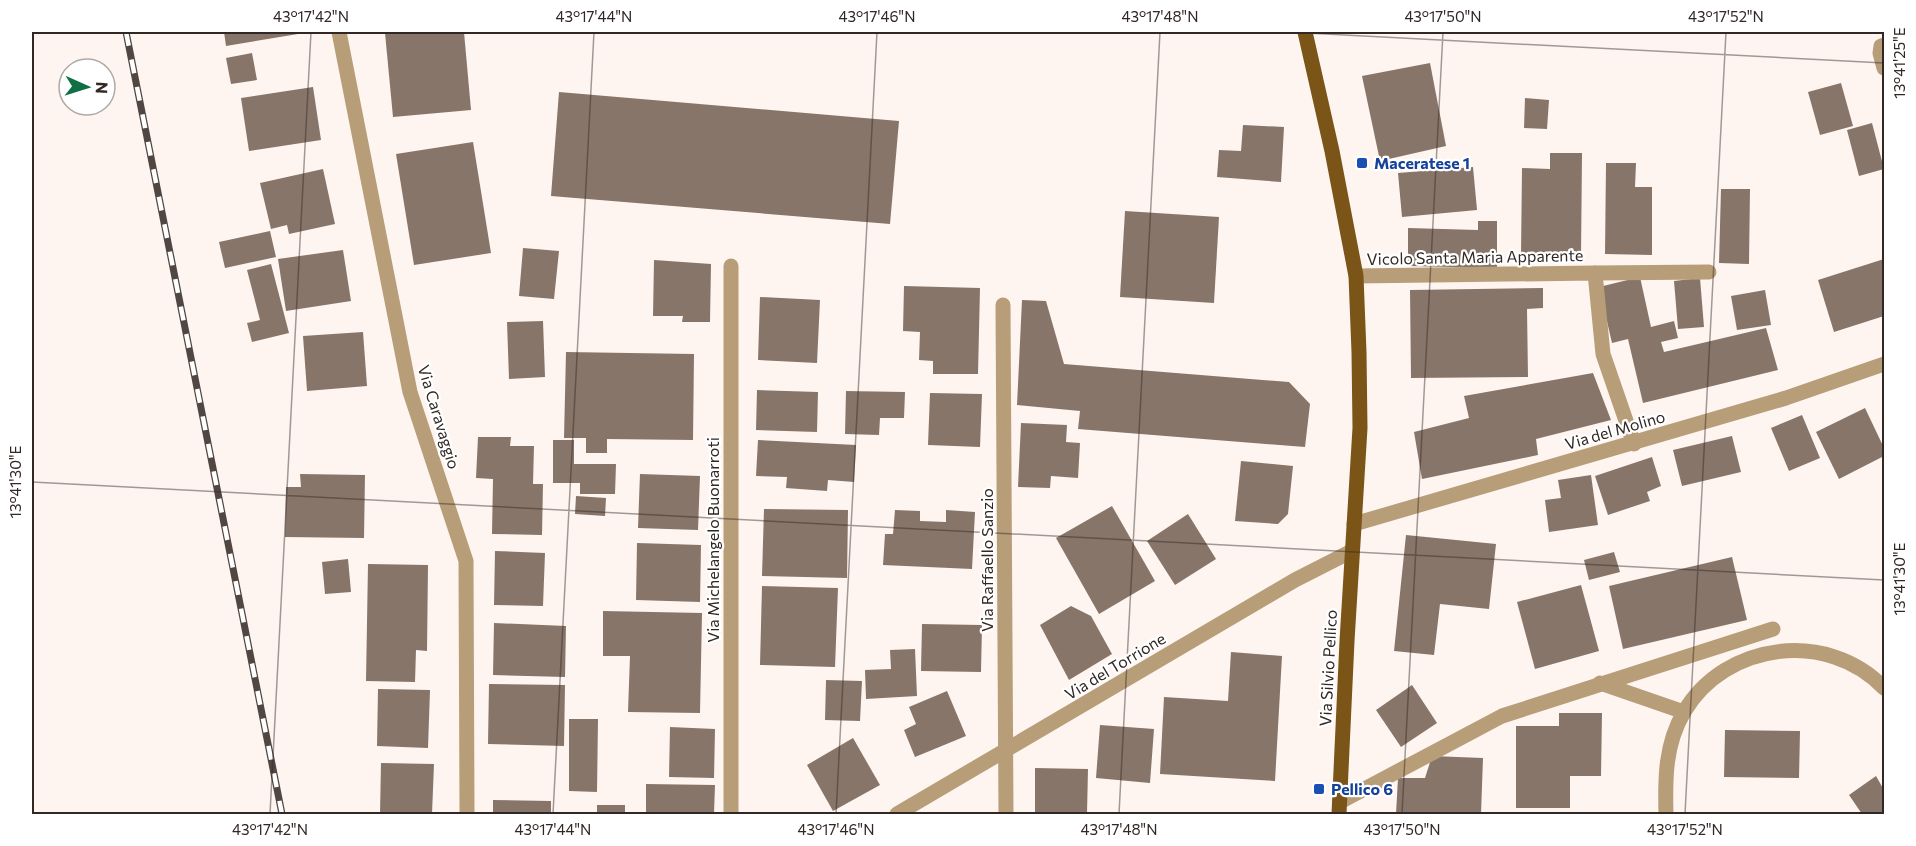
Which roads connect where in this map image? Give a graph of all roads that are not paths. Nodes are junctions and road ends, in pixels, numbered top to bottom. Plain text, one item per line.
1 (339, 32) edge
2 (1305, 32) edge
3 (1884, 45) edge
4 (1884, 68) edge
5 (731, 266) dead end
6 (1709, 272) dead end
7 (1595, 273) junction
8 (1356, 276) junction
9 (1003, 305) dead end
10 (1884, 364) edge
11 (1634, 444) junction
12 (1354, 524) junction
13 (1352, 551) junction
14 (1773, 629) dead end
15 (1600, 683) junction
16 (1884, 688) edge
17 (1684, 712) junction
18 (1006, 752) junction
19 (1339, 808) edge
20 (467, 814) edge
21 (731, 814) edge
22 (897, 814) edge
23 (1006, 814) edge
24 (1665, 814) edge

1 - 20 street, Via Caravaggio
2 - 8 main road, Via Silvio Pellico
3 - 4 street
5 - 21 street, Via Michelangelo Buonarroti
6 - 7 street, Vicolo Santa Maria Apparente
7 - 8 street, Vicolo Santa Maria Apparente
7 - 11 street, Vicolo Santa Maria Apparente
8 - 12 main road, Via Silvio Pellico
9 - 18 street, Via Raffaello Sanzio
10 - 11 street, Via del Molino
11 - 12 street, Via del Molino
12 - 13 main road, Via Silvio Pellico
13 - 18 street, Via del Torrione
13 - 19 main road, Via Silvio Pellico
14 - 15 street
15 - 17 street
15 - 19 street
16 - 17 street
17 - 24 street
18 - 22 street, Via del Torrione
18 - 23 street, Via Raffaello Sanzio

